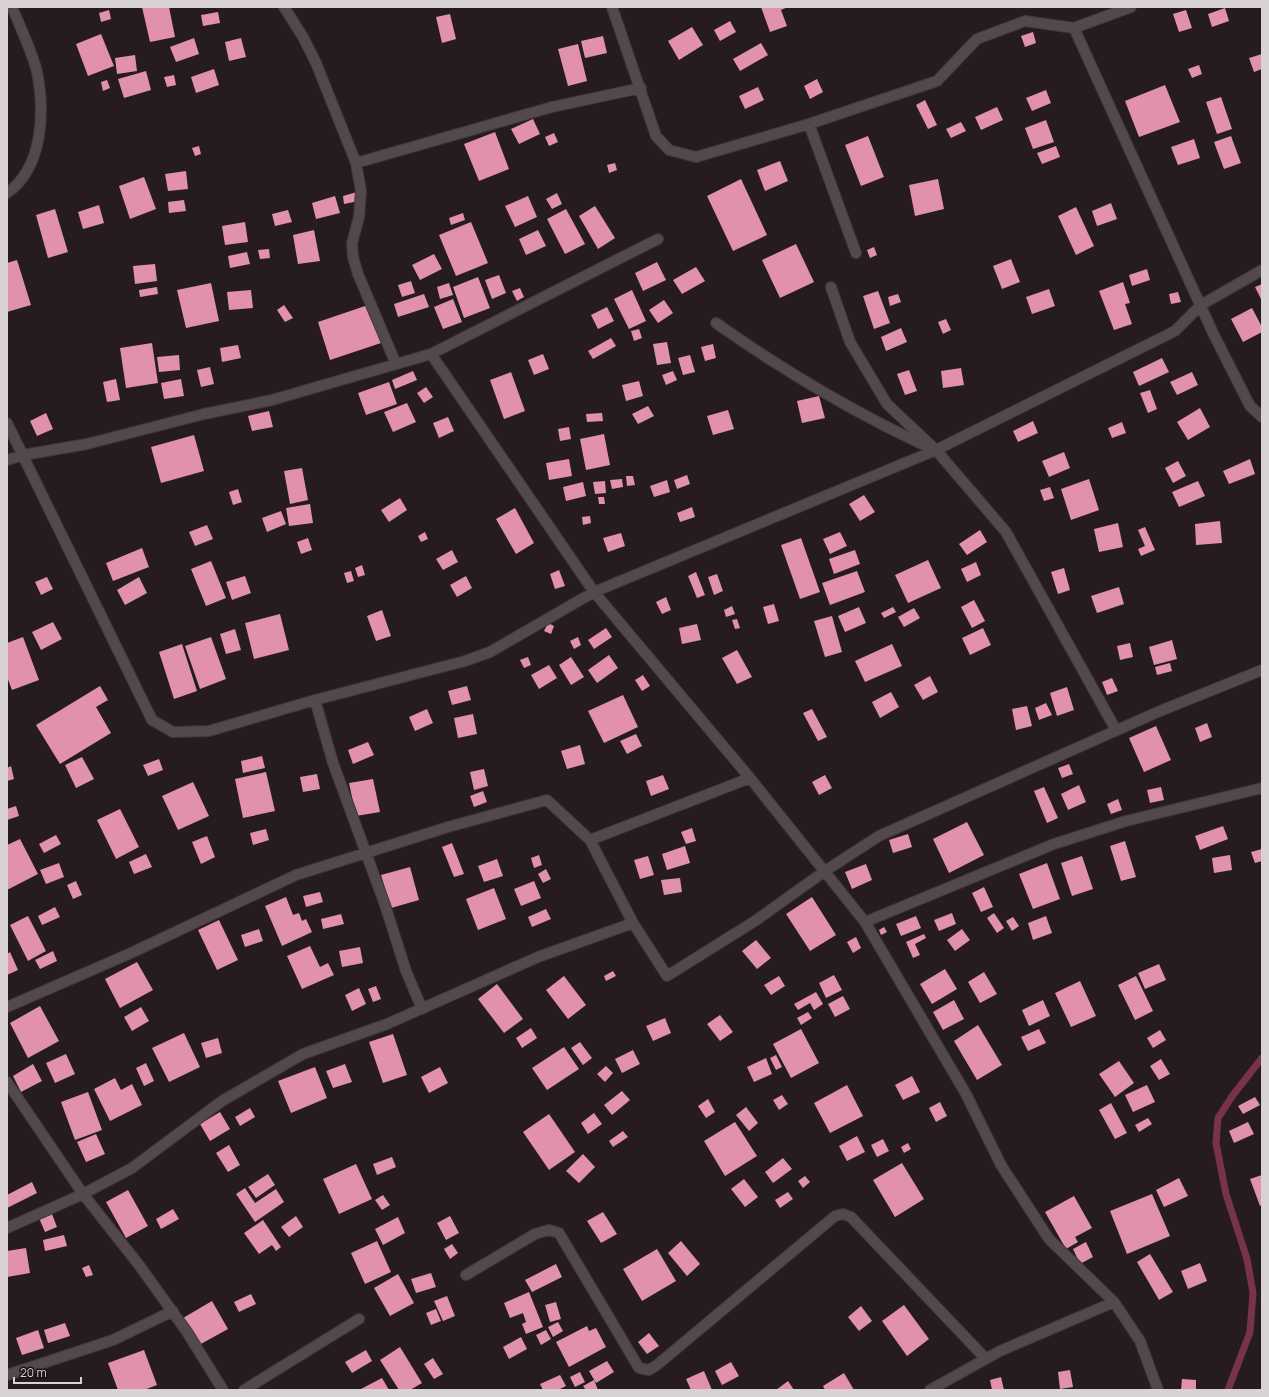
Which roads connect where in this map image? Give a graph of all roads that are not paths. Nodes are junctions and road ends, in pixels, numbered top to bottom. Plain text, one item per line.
1 (12, 7) edge
2 (284, 7) edge
3 (612, 7) edge
4 (1131, 7) edge
5 (1074, 28) junction
6 (641, 88) junction
7 (809, 124) junction
8 (356, 163) junction
9 (7, 193) edge
10 (658, 239) dead end
11 (856, 253) dead end
12 (1262, 270) edge
13 (831, 287) dead end
14 (1201, 305) junction
15 (716, 323) dead end
16 (431, 354) junction
17 (396, 364) junction
18 (1262, 417) edge
19 (7, 423) edge
20 (936, 450) junction
21 (23, 455) junction
22 (7, 460) edge
23 (594, 592) junction
24 (1262, 670) edge
25 (315, 700) junction
26 (1116, 730) junction
27 (750, 778) junction
28 (1262, 788) edge
29 (590, 840) junction
30 (366, 853) junction
31 (825, 871) junction
32 (865, 922) junction
33 (633, 923) junction
34 (7, 1007) edge
35 (422, 1009) junction
36 (7, 1082) edge
37 (83, 1194) junction
38 (7, 1228) edge
39 (466, 1275) dead end
40 (1114, 1302) junction
41 (172, 1311) junction
42 (359, 1319) dead end
43 (986, 1359) junction
44 (7, 1375) edge
45 (223, 1390) edge
46 (244, 1390) edge
47 (930, 1390) edge
48 (1158, 1390) edge

1 - 9 street
2 - 8 street
3 - 6 street
4 - 5 street
5 - 7 street
5 - 14 street
6 - 7 street
6 - 8 street
7 - 11 street
8 - 17 street
10 - 16 street
12 - 14 street
13 - 20 street
14 - 18 street
14 - 20 street
15 - 20 street
16 - 17 street
16 - 23 street
17 - 21 street
19 - 21 street
20 - 23 street
20 - 26 street
21 - 22 street
21 - 25 street
23 - 25 street
23 - 27 street
24 - 26 street
25 - 30 street
26 - 31 street
27 - 29 street
27 - 31 street
28 - 32 street
29 - 30 street
29 - 33 street
30 - 34 street
30 - 35 street
31 - 32 street
31 - 33 street
32 - 40 street
33 - 35 street
35 - 37 street
36 - 37 street
37 - 38 street
37 - 41 street
39 - 43 street
40 - 43 street
40 - 48 street
41 - 44 street
41 - 45 street
42 - 46 street
43 - 47 street

